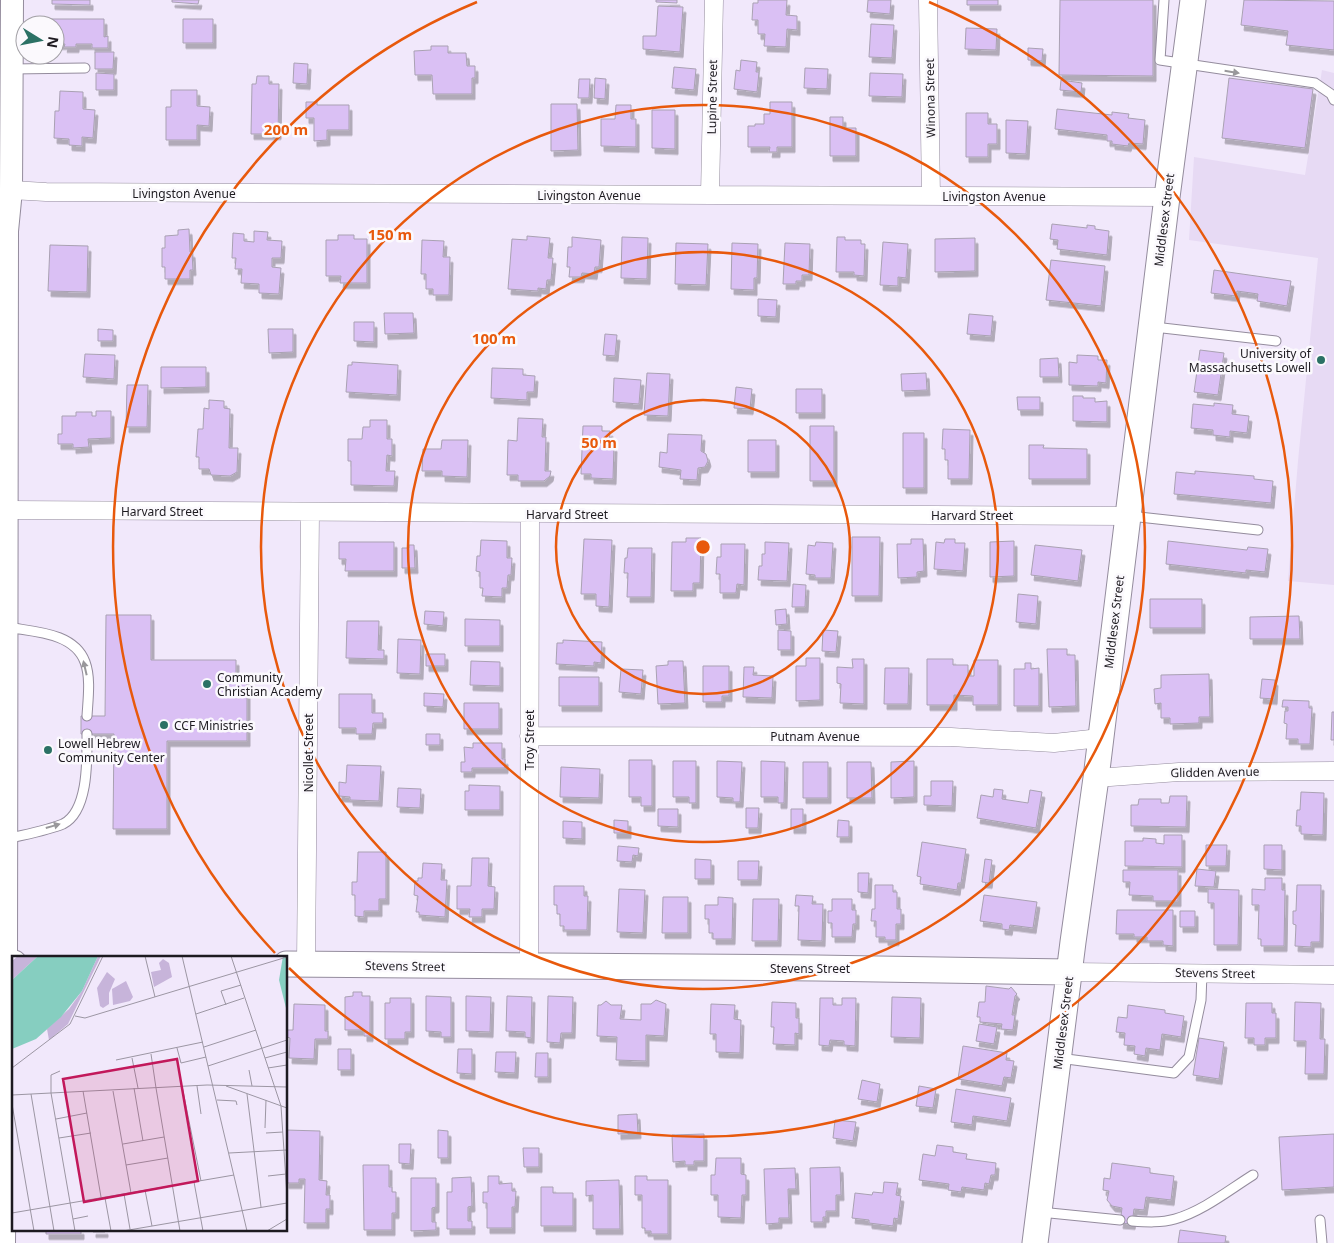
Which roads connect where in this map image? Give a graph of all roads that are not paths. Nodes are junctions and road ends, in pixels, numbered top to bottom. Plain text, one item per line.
1 (12, 0) edge
2 (714, 0) edge
3 (928, 0) edge
4 (1164, 0) edge
5 (1193, 0) edge
6 (1184, 64) junction
7 (85, 68) dead end
8 (12, 69) junction
9 (1334, 100) edge
10 (11, 190) junction
11 (710, 195) junction
12 (931, 196) junction
13 (1166, 197) junction
14 (4, 231) edge
15 (1151, 327) junction
16 (1276, 341) dead end
17 (4, 439) edge
18 (7, 510) junction
19 (310, 512) junction
20 (530, 514) junction
21 (1128, 516) junction
22 (1258, 530) dead end
23 (7, 627) junction
24 (3, 668) edge
25 (87, 716) dead end
26 (87, 734) dead end
27 (529, 736) junction
28 (1100, 738) junction
29 (1334, 771) edge
30 (1096, 778) junction
31 (4, 847) edge
32 (7, 963) edge
33 (296, 964) edge
34 (529, 967) junction
35 (1070, 972) junction
36 (1202, 973) junction
37 (1334, 975) edge
38 (1058, 1058) junction
39 (9, 1114) edge
40 (1253, 1175) dead end
41 (2, 1199) edge
42 (1039, 1212) junction
43 (1120, 1220) dead end
44 (1320, 1220) dead end
45 (1132, 1221) dead end
46 (4, 1243) edge
47 (1036, 1243) edge
48 (1322, 1243) edge

1 - 8 street
2 - 11 street, Lupine Street
3 - 12 street, Winona Street
4 - 6 lane
5 - 6 main road, Middlesex Street
6 -> 9 lane
6 - 13 main road, Middlesex Street
7 - 8 lane
8 - 10 street
10 - 11 street, Livingston Avenue
10 - 14 street
11 - 12 street, Livingston Avenue
12 - 13 street, Livingston Avenue
13 - 15 main road, Middlesex Street
14 - 17 street
15 - 16 lane
15 - 21 main road, Middlesex Street
17 - 18 street
18 - 19 street, Harvard Street
18 - 23 street
19 - 20 street, Harvard Street
19 - 33 street, Nicollet Street
20 - 21 street, Harvard Street
20 - 27 street, Troy Street
21 - 22 lane
21 - 28 main road, Middlesex Street
23 - 24 street
25 -> 23 lane
24 - 31 street
31 -> 26 lane
27 - 28 street, Putnam Avenue
27 - 34 street, Troy Street
28 - 30 main road, Middlesex Street
29 - 30 street, Glidden Avenue
30 - 35 main road, Middlesex Street
31 - 32 street
32 - 39 street
33 - 34 main road, Stevens Street
34 - 35 main road, Stevens Street
35 - 36 street, Stevens Street
35 - 38 main road, Middlesex Street
36 - 37 street, Stevens Street
36 - 38 lane
38 - 42 main road, Middlesex Street
39 - 41 street
40 - 45 lane
41 - 46 street
42 - 43 lane
42 - 47 main road, Middlesex Street
44 - 48 lane

